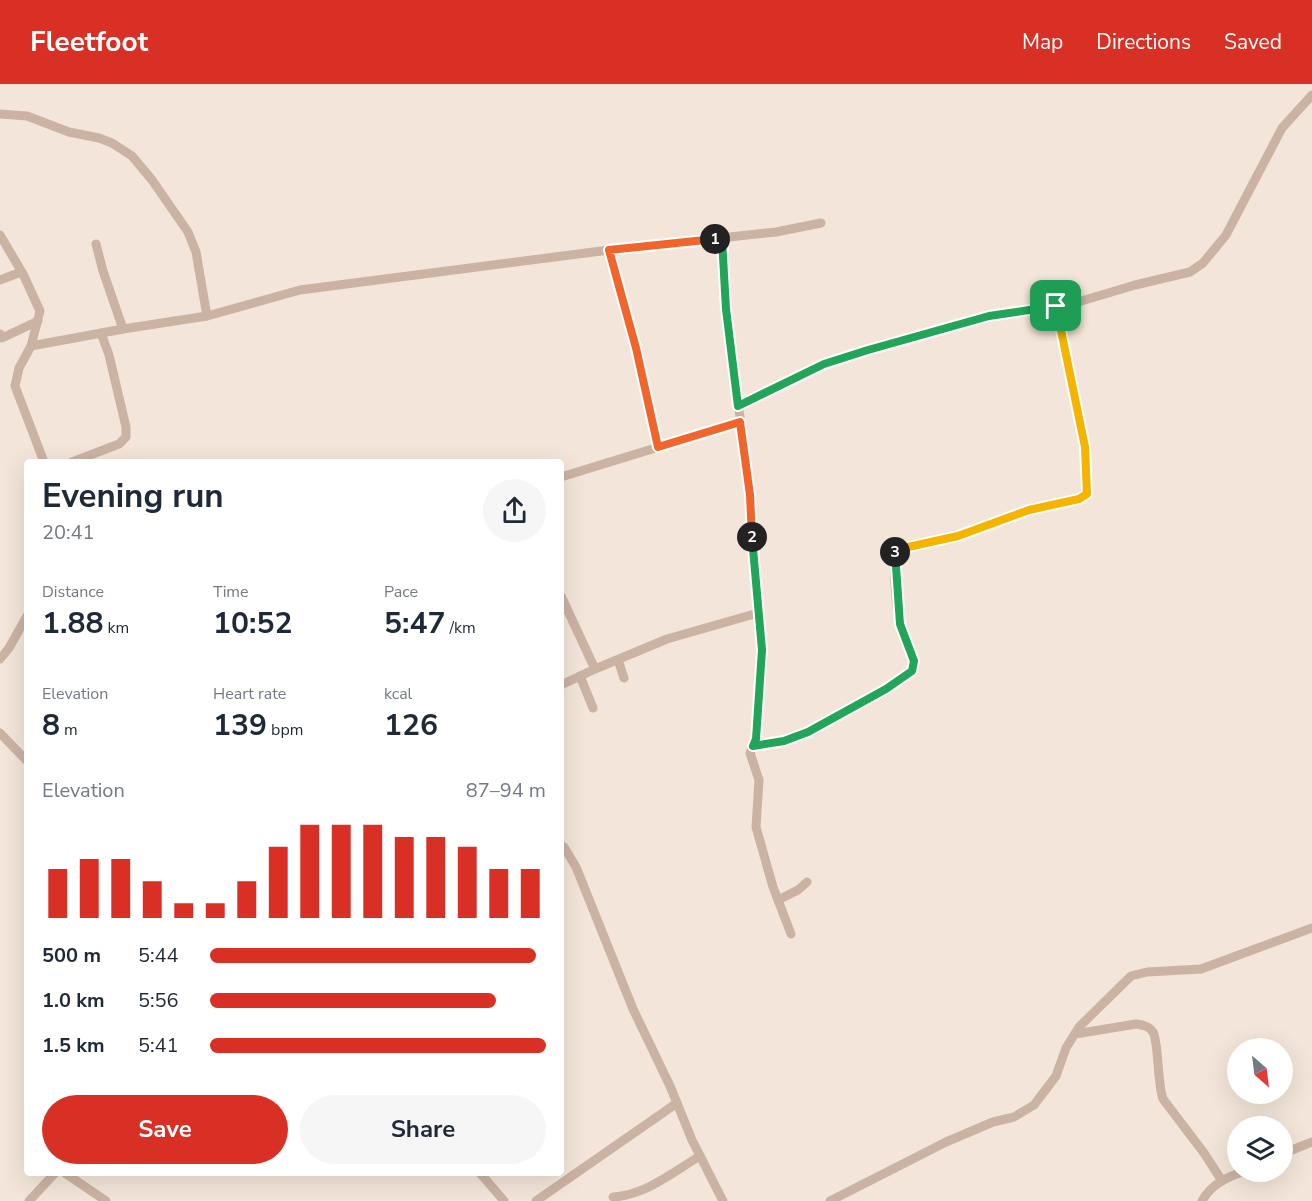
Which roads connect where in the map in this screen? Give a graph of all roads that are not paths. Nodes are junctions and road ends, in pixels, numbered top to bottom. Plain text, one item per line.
1 (1312, 96) edge
2 (0, 114) edge
3 (820, 223) dead end
4 (0, 235) edge
5 (722, 239) junction
6 (96, 244) dead end
7 (609, 250) junction
8 (21, 272) junction
9 (0, 280) edge
10 (1056, 306) junction
11 (207, 316) junction
12 (38, 321) junction
13 (123, 329) junction
14 (101, 333) junction
15 (0, 334) edge
16 (31, 346) junction
17 (738, 406) junction
18 (740, 422) junction
19 (658, 447) junction
20 (43, 459) edge
21 (80, 459) edge
22 (564, 476) edge
23 (564, 602) edge
24 (758, 613) junction
25 (24, 621) edge
26 (0, 659) edge
27 (618, 660) junction
28 (595, 669) junction
29 (580, 676) junction
30 (624, 678) dead end
31 (564, 684) edge
32 (593, 708) dead end
33 (0, 733) edge
34 (753, 746) junction
35 (24, 758) edge
36 (564, 849) edge
37 (807, 882) dead end
38 (778, 900) junction
39 (1312, 928) edge
40 (791, 934) dead end
41 (1075, 1034) junction
42 (677, 1103) junction
43 (1312, 1142) edge
44 (1293, 1150) edge
45 (700, 1156) junction
46 (52, 1176) edge
47 (69, 1176) edge
48 (483, 1176) edge
49 (1227, 1179) edge
50 (1222, 1181) junction
51 (613, 1197) dead end
52 (30, 1201) edge
53 (106, 1201) edge
54 (504, 1201) edge
55 (536, 1201) edge
56 (723, 1201) edge
57 (830, 1201) edge
58 (1202, 1201) edge

1 - 10 street
2 - 11 street
3 - 5 street
4 - 8 street
5 - 7 street
5 - 17 street
6 - 13 street
7 - 11 street
7 - 19 street
8 - 9 street
8 - 12 street
10 - 17 street
10 - 34 street
11 - 13 street
12 - 15 street
12 - 16 street
13 - 14 street
14 - 16 street
14 - 21 street
16 - 20 street
17 - 18 street
18 - 19 street
18 - 24 street
19 - 22 street
23 - 28 street
24 - 27 street
24 - 34 street
25 - 26 street
27 - 28 street
27 - 30 street
28 - 29 street
29 - 31 street
29 - 32 street
33 - 35 street
34 - 38 street
36 - 42 street
37 - 38 street
38 - 40 street
39 - 41 street
41 - 50 street
41 - 57 street
42 - 45 street
42 - 55 street
43 - 44 street
45 - 51 street
45 - 56 street
46 - 52 street
47 - 53 street
48 - 54 street
49 - 50 street
50 - 58 street

